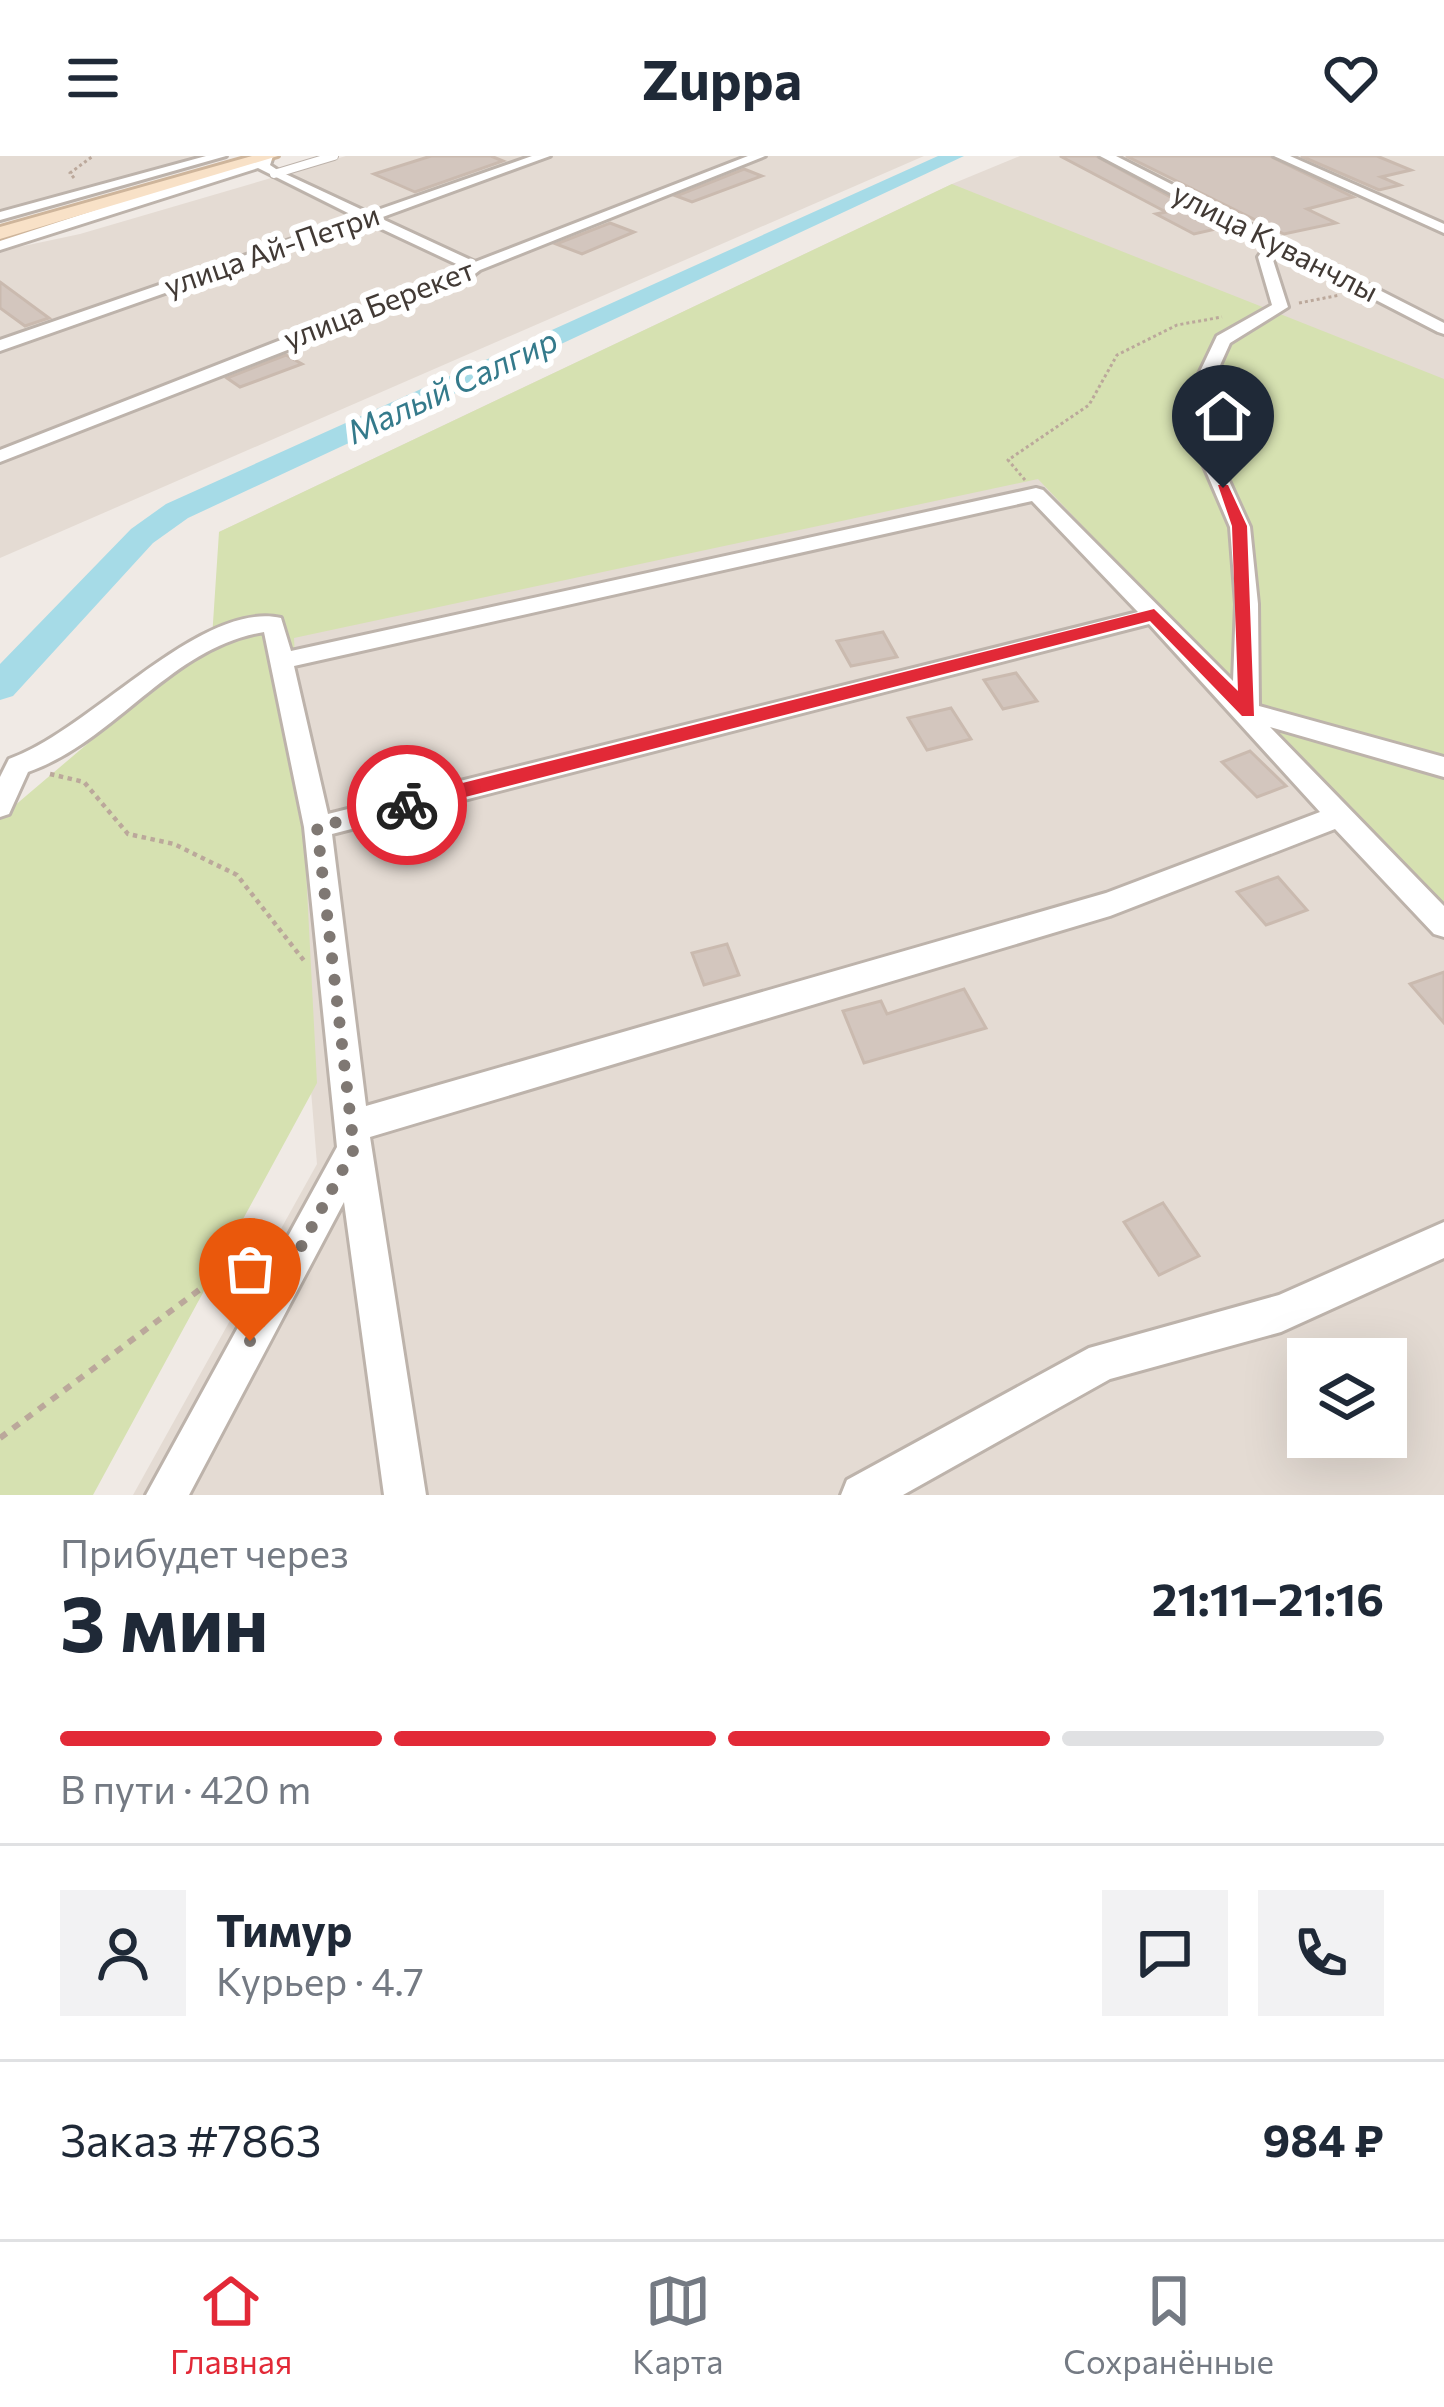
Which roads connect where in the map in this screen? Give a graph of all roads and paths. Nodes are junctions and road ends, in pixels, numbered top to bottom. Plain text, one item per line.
1 (93, 156) edge
2 (316, 156) edge
3 (334, 156) edge
4 (544, 156) edge
5 (759, 156) edge
6 (1106, 156) edge
7 (1280, 156) edge
8 (229, 159) edge
9 (268, 162) edge
10 (308, 164) junction
11 (92, 191) junction
12 (0, 216) edge
13 (370, 218) junction
14 (1444, 229) edge
15 (0, 232) edge
16 (1274, 244) junction
17 (0, 247) edge
18 (476, 268) junction
19 (1365, 290) junction
20 (1280, 307) junction
21 (1444, 329) edge
22 (0, 346) edge
23 (0, 456) edge
24 (1036, 494) junction
25 (1154, 615) junction
26 (279, 661) junction
27 (1248, 712) junction
28 (9, 764) edge
29 (1444, 767) edge
30 (0, 807) edge
31 (1342, 815) junction
32 (317, 827) junction
33 (1444, 925) edge
34 (338, 1004) junction
35 (353, 1137) junction
36 (1444, 1240) edge
37 (292, 1264) junction
38 (0, 1438) edge
39 (167, 1495) edge
40 (405, 1495) edge
41 (862, 1495) edge

1 - 11 path
2 - 10 lane
3 - 10 lane
4 - 13 street, улица Ай-Петри
5 - 18 street, улица Берекет
6 - 16 street, улица Куванчлы
7 - 14 street
8 - 9 main road
8 - 11 street
8 - 15 main road
9 - 10 lane
9 - 13 street
9 - 17 street
11 - 12 street
13 - 18 street
13 - 22 street, улица Ай-Петри
16 - 19 street, улица Куванчлы
16 - 20 street
18 - 23 street, улица Берекет
19 - 20 path
19 - 21 street, улица Куванчлы
20 - 24 path
20 - 27 street
24 - 25 street
24 - 26 street
25 - 27 street
25 - 32 street
26 - 28 street
26 - 32 street
27 - 29 street
27 - 31 street
28 - 30 street
28 - 34 path
31 - 33 street
31 - 35 street
32 - 34 street
34 - 35 street
35 - 37 street
35 - 40 street
36 - 41 street
37 - 38 path
37 - 39 street

